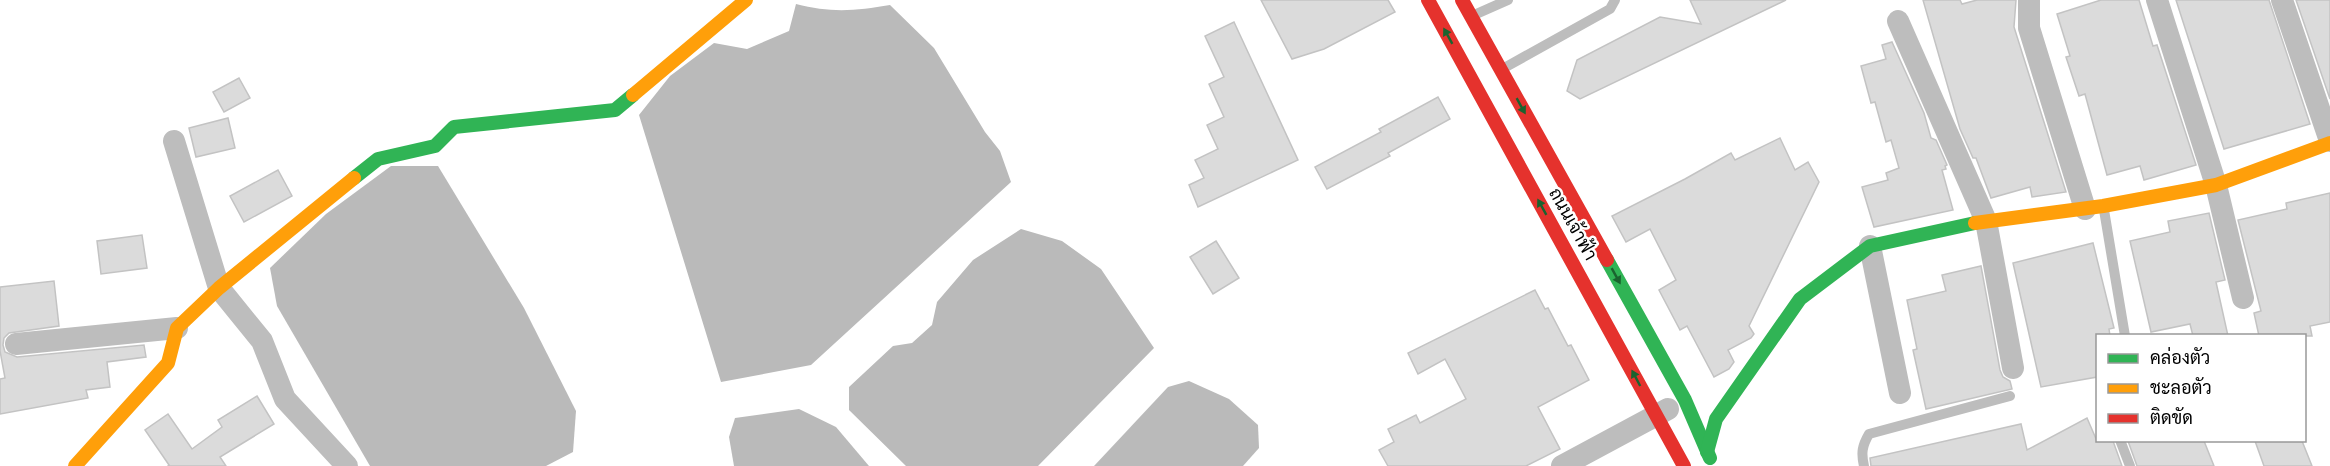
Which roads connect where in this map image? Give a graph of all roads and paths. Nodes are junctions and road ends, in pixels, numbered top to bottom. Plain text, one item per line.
1 (746, 0) edge
2 (1428, 0) edge
3 (1462, 0) edge
4 (1508, 0) edge
5 (1615, 0) edge
6 (2029, 0) edge
7 (2157, 0) edge
8 (2282, 0) edge
9 (1471, 16) junction
10 (1898, 21) dead end
11 (1501, 70) junction
12 (174, 141) dead end
13 (2330, 142) edge
14 (2216, 185) junction
15 (2094, 207) junction
16 (1986, 221) junction
17 (1870, 246) junction
18 (219, 288) junction
19 (2243, 298) dead end
20 (177, 328) junction
21 (2125, 334) edge
22 (15, 344) dead end
23 (2013, 368) dead end
24 (1900, 393) dead end
25 (2010, 396) dead end
26 (1685, 400) junction
27 (1656, 415) junction
28 (2120, 442) edge
29 (1707, 452) junction
30 (343, 465) edge
31 (75, 466) edge
32 (1562, 466) edge
33 (1684, 466) edge
34 (1714, 466) edge
35 (1864, 466) edge
36 (2130, 466) edge

1 - 18 street
27 -> 2 street, ถนนเจ้าฟ้า
3 - 9 street, ถนนเจ้าฟ้า
4 - 9 lane
5 - 11 lane
6 - 15 street
7 - 14 street
8 - 13 street
9 - 11 street, ถนนเจ้าฟ้า
10 - 16 street
11 -> 26 street, ถนนเจ้าฟ้า
12 - 18 street
13 - 14 street
14 - 15 street
14 - 19 street
15 - 16 street
15 - 21 lane
16 - 17 street
16 - 23 street
17 - 24 street
17 - 29 street
18 - 20 street
18 - 30 street
20 - 22 street
20 - 31 street
25 - 35 lane
26 - 27 street
26 - 29 street, ถนนเจ้าฟ้า
27 - 32 street
27 - 33 street, ถนนเจ้าฟ้า
28 - 36 lane
29 - 34 street, ถนนเจ้าฟ้า

